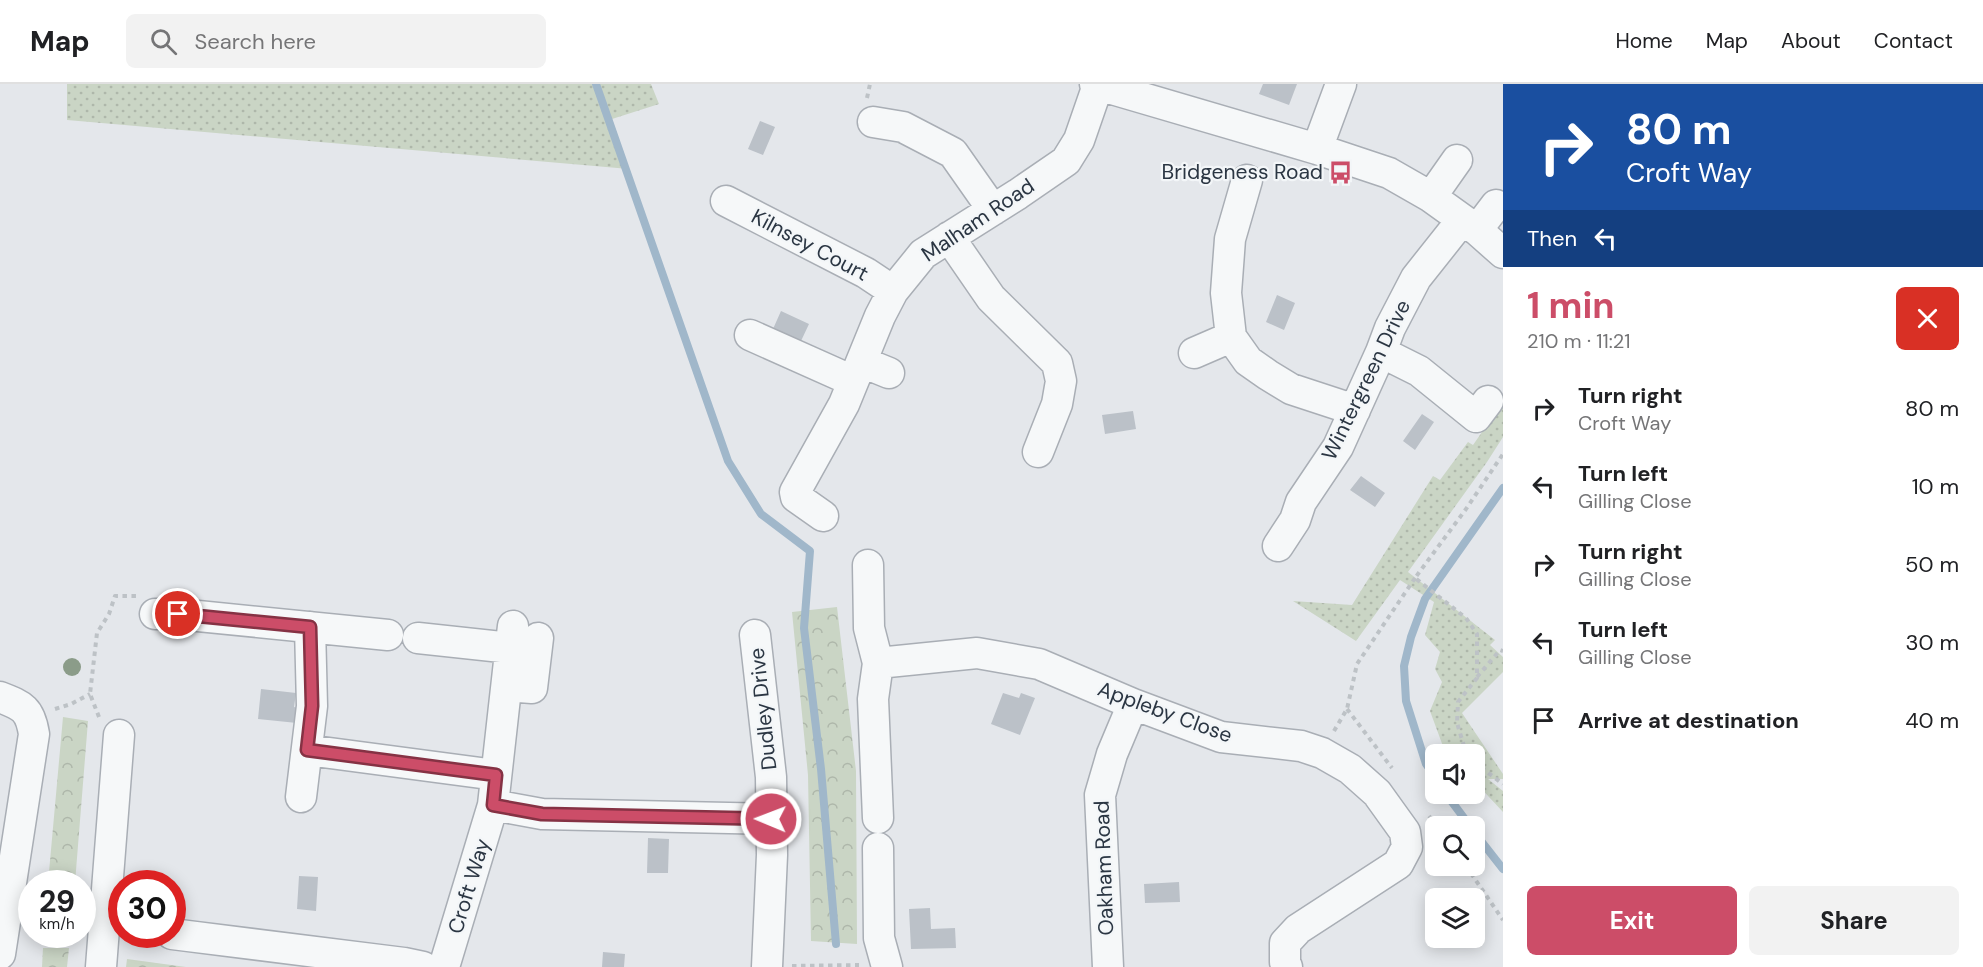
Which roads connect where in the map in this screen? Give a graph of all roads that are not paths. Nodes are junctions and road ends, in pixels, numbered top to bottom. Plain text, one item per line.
1 (1097, 84) edge
2 (1341, 84) edge
3 (873, 122) dead end
4 (1317, 149) junction
5 (1457, 160) dead end
6 (1247, 180) dead end
7 (1431, 197) junction
8 (726, 201) dead end
9 (1496, 205) dead end
10 (993, 210) junction
11 (1469, 225) junction
12 (949, 237) junction
13 (1503, 253) edge
14 (893, 291) junction
15 (750, 335) dead end
16 (1231, 337) junction
17 (1381, 352) junction
18 (1194, 353) dead end
19 (889, 373) dead end
20 (853, 382) junction
21 (1488, 401) dead end
22 (1355, 410) junction
23 (1038, 452) dead end
24 (823, 516) dead end
25 (1278, 546) dead end
26 (868, 565) dead end
27 (155, 614) dead end
28 (310, 627) junction
29 (388, 635) dead end
30 (755, 635) dead end
31 (418, 638) dead end
32 (878, 663) junction
33 (0, 697) edge
34 (1133, 704) junction
35 (119, 735) dead end
36 (307, 750) junction
37 (496, 775) junction
38 (301, 797) dead end
39 (493, 805) junction
40 (878, 818) dead end
41 (771, 819) junction
42 (878, 848) dead end
43 (109, 870) edge
44 (186, 937) edge
45 (108, 944) edge
46 (0, 954) edge
47 (254, 955) edge
48 (884, 956) edge
49 (780, 966) edge
50 (101, 967) edge
51 (423, 967) edge
52 (444, 967) edge
53 (1108, 967) edge
54 (1287, 967) edge

1 - 4 street
1 - 10 street, Malham Road
2 - 4 street
3 - 10 street
4 - 7 street
5 - 7 street
6 - 16 street
7 - 11 street
8 - 14 street, Kilnsey Court
9 - 11 street, Wintergreen Drive
10 - 12 street, Malham Road
11 - 13 street
11 - 17 street, Wintergreen Drive
12 - 14 street, Malham Road
12 - 23 street
14 - 20 street, Malham Road
15 - 20 street
16 - 18 street
16 - 22 street
17 - 21 street
17 - 22 street, Wintergreen Drive
19 - 20 street
20 - 24 street, Malham Road
22 - 25 street, Wintergreen Drive
26 - 32 street
27 - 28 street
28 - 29 street
28 - 36 street
30 - 41 street, Dudley Drive
31 - 37 street, Croft Way
32 - 34 street, Appleby Close
32 - 40 street
33 - 46 street
34 - 53 street, Oakham Road
34 - 54 street, Appleby Close
35 - 43 street
36 - 37 street
36 - 38 street
37 - 39 street, Croft Way
39 - 41 street
39 - 52 street, Croft Way
41 - 49 street, Dudley Drive
42 - 48 street
44 - 47 street
45 - 50 street
47 - 51 street

